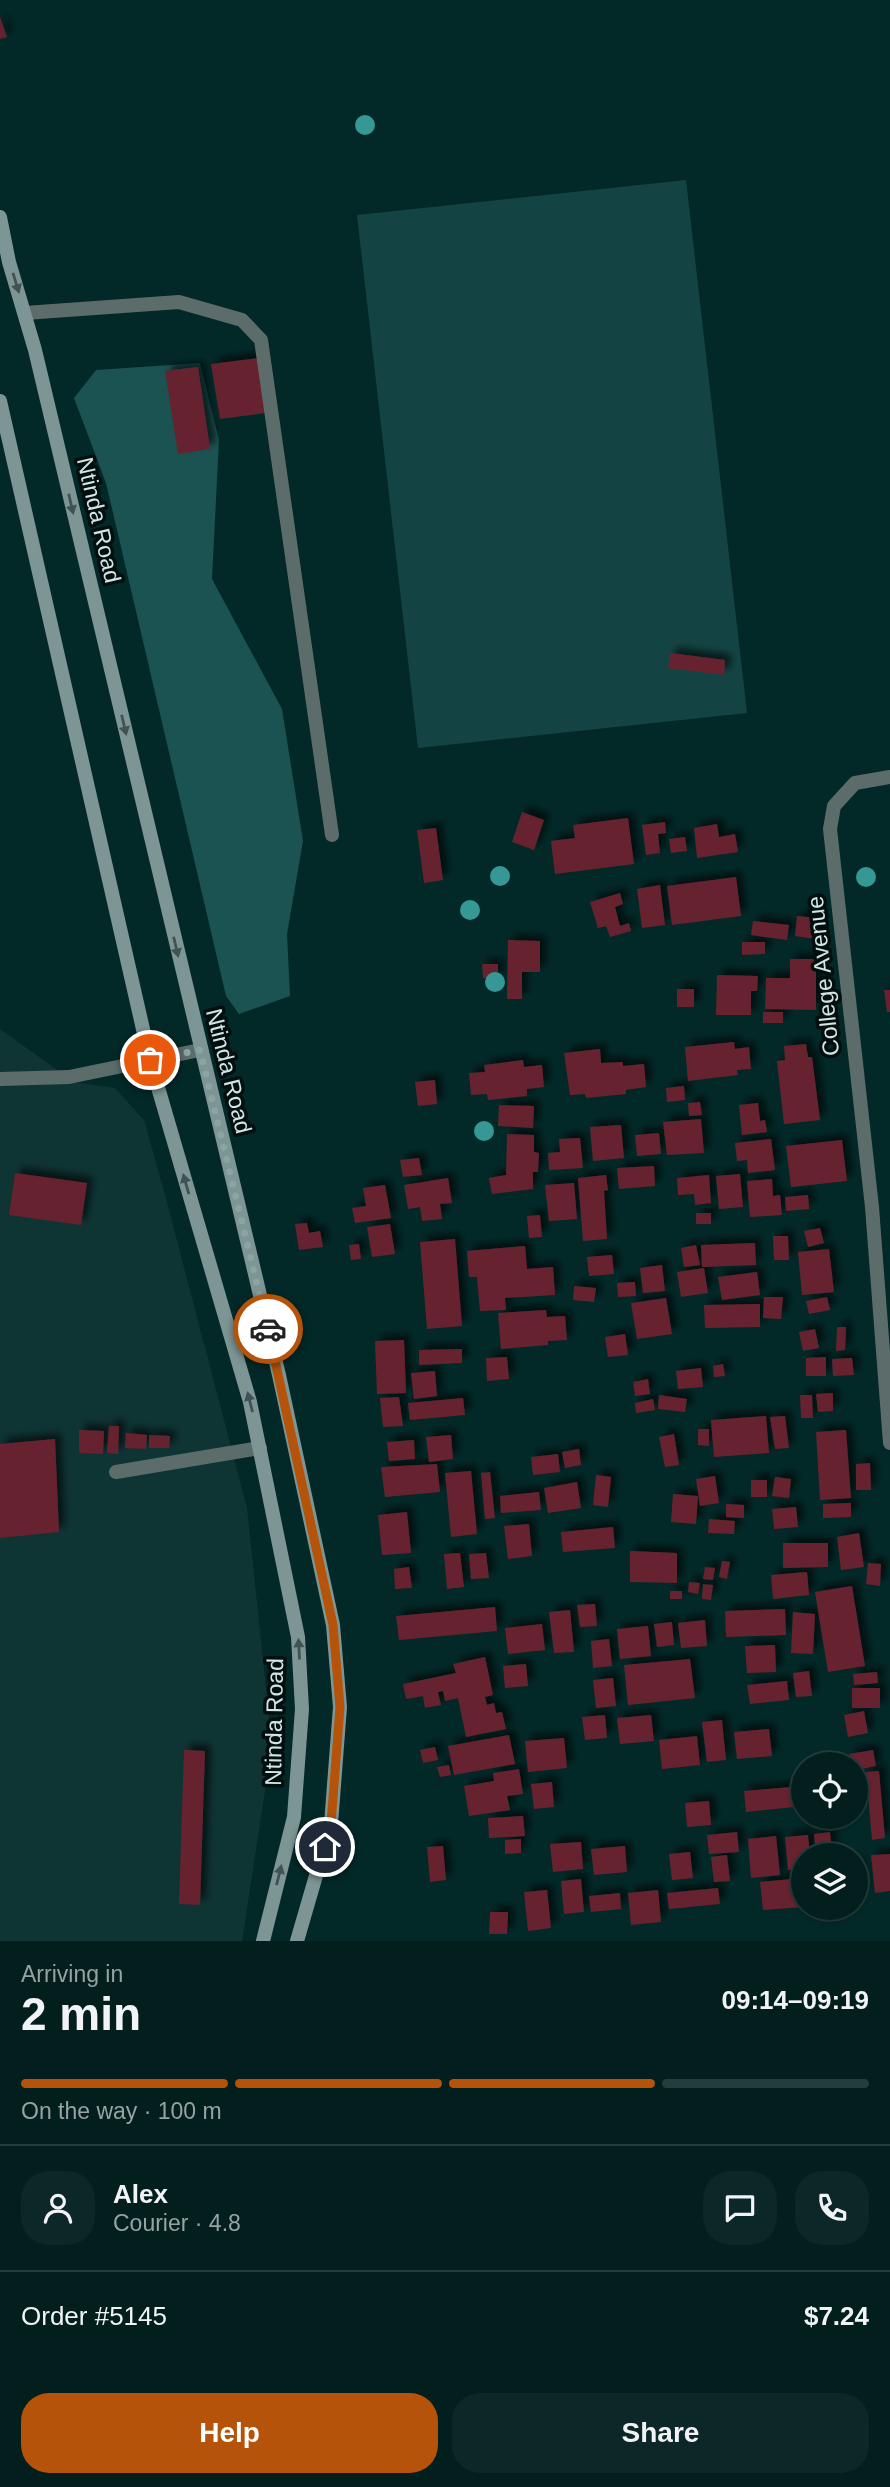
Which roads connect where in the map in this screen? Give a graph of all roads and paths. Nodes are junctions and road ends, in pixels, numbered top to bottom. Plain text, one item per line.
1 (0, 217) edge
2 (25, 313) junction
3 (0, 401) edge
4 (890, 777) edge
5 (332, 835) dead end
6 (200, 1050) junction
7 (150, 1060) junction
8 (0, 1079) edge
9 (890, 1443) edge
10 (260, 1448) junction
11 (116, 1472) dead end
12 (263, 1941) edge
13 (297, 1941) edge

1 -> 2 main road, Ntinda Road
2 - 5 street
2 -> 6 main road, Ntinda Road
3 - 7 main road, Ntinda Road
4 - 9 street, College Avenue
6 - 7 street
6 - 13 main road, Ntinda Road
7 - 8 street
10 -> 7 main road, Ntinda Road
10 - 11 street
12 -> 10 main road, Ntinda Road

